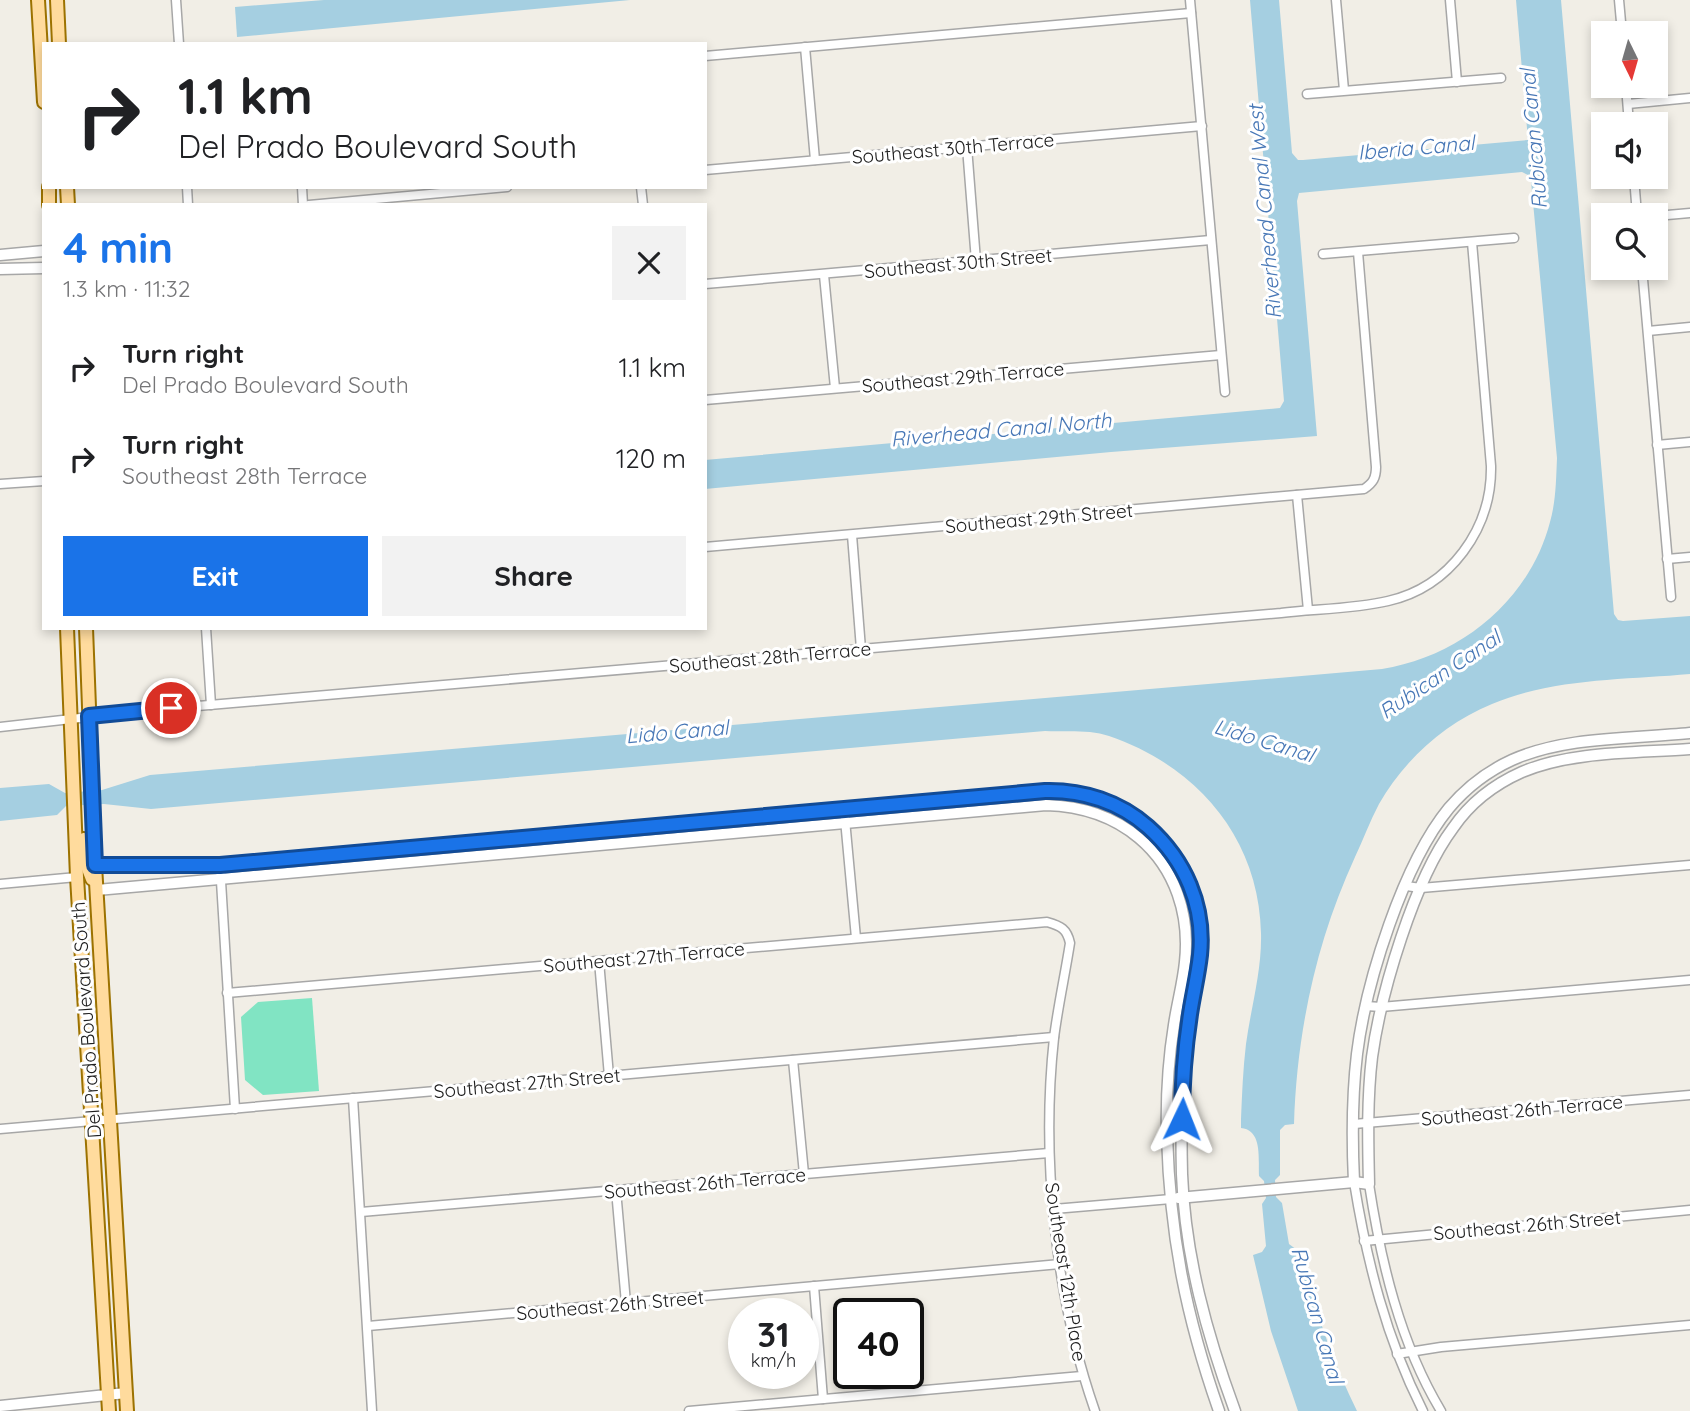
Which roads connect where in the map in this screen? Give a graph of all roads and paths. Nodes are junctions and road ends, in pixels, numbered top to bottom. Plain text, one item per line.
1 (38, 0) edge
2 (57, 0) edge
3 (176, 0) edge
4 (1190, 0) edge
5 (1336, 0) edge
6 (1450, 0) edge
7 (1619, 0) edge
8 (1191, 13) junction
9 (1621, 21) edge
10 (59, 42) edge
11 (179, 42) edge
12 (805, 47) junction
13 (707, 56) edge
14 (42, 68) edge
15 (1501, 78) dead end
16 (1457, 82) junction
17 (1344, 90) junction
18 (1307, 94) dead end
19 (1627, 98) edge
20 (1690, 98) edge
21 (1628, 104) junction
22 (1628, 112) edge
23 (1202, 126) junction
24 (967, 147) junction
25 (815, 160) junction
26 (707, 170) edge
27 (485, 189) edge
28 (331, 203) edge
29 (1690, 213) edge
30 (1668, 215) edge
31 (1514, 238) dead end
32 (1211, 240) junction
33 (1472, 242) junction
34 (42, 251) edge
35 (1357, 251) junction
36 (1323, 254) dead end
37 (0, 255) edge
38 (976, 261) junction
39 (42, 268) edge
40 (0, 269) edge
41 (824, 275) junction
42 (1643, 280) edge
43 (707, 285) edge
44 (1690, 327) edge
45 (1648, 331) junction
46 (1221, 355) junction
47 (835, 388) junction
48 (1225, 392) dead end
49 (707, 400) edge
50 (1690, 442) edge
51 (1657, 445) junction
52 (42, 481) edge
53 (0, 484) edge
54 (1297, 495) junction
55 (852, 534) junction
56 (707, 547) edge
57 (1690, 557) edge
58 (1667, 559) junction
59 (1671, 597) dead end
60 (1308, 610) junction
61 (67, 630) edge
62 (86, 630) edge
63 (206, 630) edge
64 (861, 649) junction
65 (211, 705) junction
66 (89, 716) junction
67 (71, 720) junction
68 (0, 727) edge
69 (1690, 733) edge
70 (1690, 749) edge
71 (1045, 791) junction
72 (1046, 806) junction
73 (844, 809) junction
74 (75, 817) junction
75 (846, 823) junction
76 (95, 865) junction
77 (220, 865) junction
78 (1690, 865) edge
79 (77, 877) junction
80 (221, 878) junction
81 (0, 884) edge
82 (1406, 886) junction
83 (1421, 888) junction
84 (97, 890) junction
85 (1060, 926) joint
86 (856, 939) junction
87 (100, 954) junction
88 (598, 961) junction
89 (1690, 981) edge
90 (228, 993) junction
91 (1366, 1006) junction
92 (1381, 1007) junction
93 (1054, 1037) junction
94 (793, 1060) junction
95 (609, 1076) junction
96 (1690, 1095) edge
97 (353, 1098) junction
98 (234, 1108) junction
99 (110, 1119) junction
100 (93, 1121) junction
101 (1354, 1124) junction
102 (1368, 1124) junction
103 (0, 1129) edge
104 (1049, 1153) junction
105 (804, 1174) junction
106 (1354, 1182) junction
107 (1369, 1184) junction
108 (616, 1191) junction
109 (1184, 1198) junction
110 (1171, 1199) junction
111 (1054, 1209) junction
112 (1690, 1210) edge
113 (360, 1212) junction
114 (1379, 1238) junction
115 (1364, 1241) junction
116 (1060, 1264) junction
117 (814, 1286) junction
118 (626, 1303) junction
119 (1690, 1325) edge
120 (368, 1326) junction
121 (1412, 1350) junction
122 (1397, 1354) junction
123 (1082, 1376) junction
124 (126, 1393) junction
125 (108, 1395) junction
126 (823, 1399) junction
127 (0, 1406) edge
128 (1232, 1410) edge
129 (109, 1411) edge
130 (127, 1411) edge
131 (372, 1411) edge
132 (689, 1411) edge
133 (1095, 1411) edge
134 (1219, 1411) edge
135 (1423, 1411) edge
136 (1441, 1411) edge

1 - 14 main road
2 - 10 main road
3 - 11 street
4 - 8 street
5 - 17 street
6 - 16 street
7 - 9 street
8 - 12 street
8 - 23 street
12 - 13 street
12 - 25 street
15 - 16 street
16 - 17 street
17 - 18 street
19 - 21 street
20 - 21 street
21 - 22 street
23 - 24 street, Southeast 30th Terrace
23 - 32 street
24 - 25 street, Southeast 30th Terrace
24 - 38 street
25 - 26 street, Southeast 30th Terrace
27 - 28 street
29 - 30 street
31 - 33 street
32 - 38 street, Southeast 30th Street
32 - 46 street
33 - 35 street
33 - 60 street, Southeast 28th Terrace
34 - 37 street
35 - 36 street
35 - 54 street, Southeast 29th Street
38 - 41 street, Southeast 30th Street
39 - 40 street
41 - 43 street, Southeast 30th Street
41 - 47 street
42 - 45 street
44 - 45 street
45 - 51 street
46 - 47 street, Southeast 29th Terrace
46 - 48 street
47 - 49 street, Southeast 29th Terrace
50 - 51 street
51 - 58 street
52 - 53 street
54 - 55 street, Southeast 29th Street
54 - 60 street
55 - 56 street, Southeast 29th Street
55 - 64 street
57 - 58 street
58 - 59 street
60 - 64 street, Southeast 28th Terrace
61 - 67 main road, Del Prado Boulevard South
62 - 66 main road, Del Prado Boulevard South
63 - 65 street
64 - 65 street, Southeast 28th Terrace
65 - 66 street, Southeast 28th Terrace
66 - 67 street, Southeast 28th Terrace
66 - 76 main road, Del Prado Boulevard South
67 - 68 street, Southeast 28th Terrace
67 - 74 main road, Del Prado Boulevard South
69 - 82 street
70 - 83 street
71 - 72 street
71 - 73 street
71 - 109 street
72 - 75 street
72 - 110 street
73 - 75 street
73 - 77 street
74 - 79 main road, Del Prado Boulevard South
74 - 84 main road
75 - 80 street
75 - 86 street
76 - 77 street
76 - 84 main road, Del Prado Boulevard South
77 - 80 street
78 - 83 street
79 - 81 street
79 - 87 main road
79 - 100 main road, Del Prado Boulevard South
80 - 84 street
80 - 90 street
82 - 83 street
82 - 91 street
83 - 92 street
84 - 87 main road, Del Prado Boulevard South
85 - 86 street, Southeast 27th Terrace
85 - 93 street, Southeast 12th Place
86 - 88 street, Southeast 27th Terrace
87 - 99 main road, Del Prado Boulevard South
88 - 90 street, Southeast 27th Terrace
88 - 95 street
89 - 92 street
90 - 98 street
91 - 92 street
91 - 101 street
92 - 102 street
93 - 94 street, Southeast 27th Street
93 - 104 street, Southeast 12th Place
94 - 95 street, Southeast 27th Street
94 - 105 street
95 - 97 street, Southeast 27th Street
96 - 102 street, Southeast 26th Terrace
97 - 98 street, Southeast 27th Street
97 - 113 street
98 - 99 street, Southeast 27th Street
99 - 100 street, Southeast 27th Street
99 - 124 main road, Del Prado Boulevard South
100 - 103 street, Southeast 27th Street
100 - 125 main road, Del Prado Boulevard South
101 - 102 street, Southeast 26th Terrace
101 - 106 street
102 - 107 street
104 - 105 street, Southeast 26th Terrace
104 - 111 street, Southeast 12th Place
105 - 108 street, Southeast 26th Terrace
106 - 107 street
106 - 109 street
106 - 115 street
107 - 114 street
108 - 113 street, Southeast 26th Terrace
108 - 118 street
109 - 110 street
109 - 128 street
110 - 111 street
110 - 134 street
111 - 116 street, Southeast 12th Place
112 - 114 street, Southeast 26th Street
113 - 120 street
114 - 115 street, Southeast 26th Street
114 - 121 street
115 - 122 street
116 - 117 street, Southeast 26th Street
116 - 123 street, Southeast 12th Place
117 - 118 street, Southeast 26th Street
117 - 126 street
118 - 120 street, Southeast 26th Street
119 - 121 street
120 - 131 street
121 - 122 street
121 - 136 street
122 - 135 street
123 - 126 street
123 - 133 street, Southeast 12th Place
124 - 125 street
124 - 130 main road, Del Prado Boulevard South
125 - 127 street
125 - 129 main road, Del Prado Boulevard South
126 - 132 street

